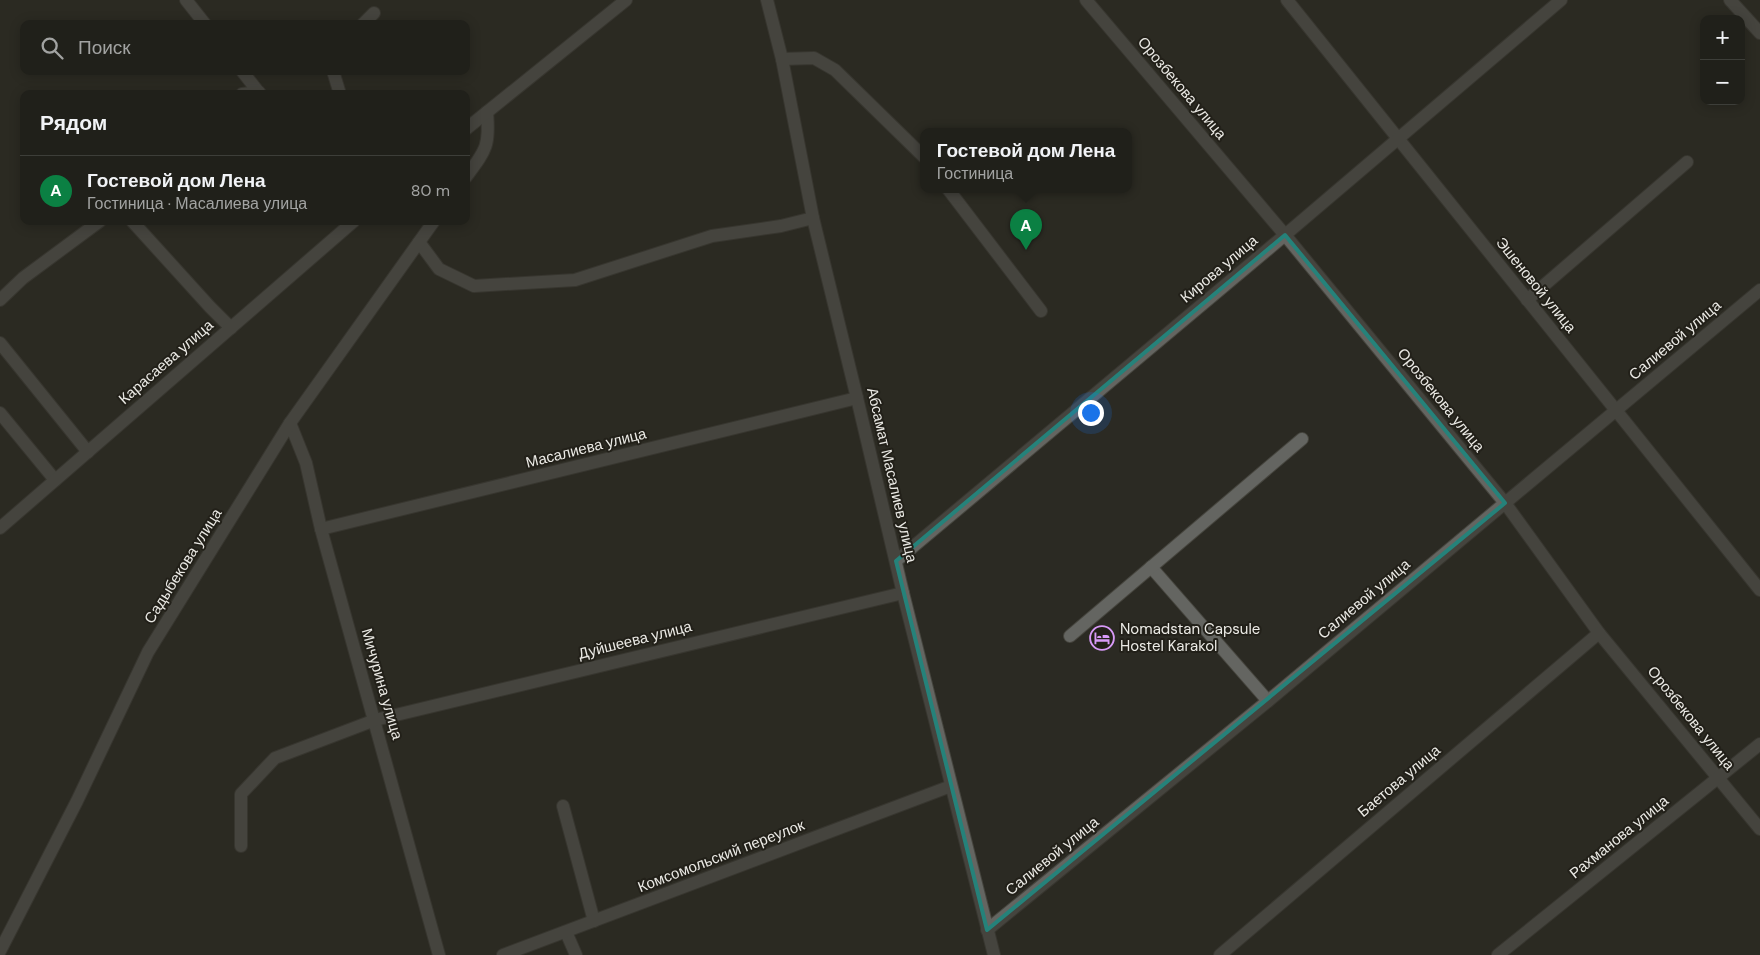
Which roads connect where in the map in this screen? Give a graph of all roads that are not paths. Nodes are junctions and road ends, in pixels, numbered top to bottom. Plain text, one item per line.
1 (186, 0) edge
2 (626, 0) edge
3 (767, 0) edge
4 (1086, 0) edge
5 (1287, 0) edge
6 (1561, 0) edge
7 (1730, 0) edge
8 (374, 13) dead end
9 (202, 20) edge
10 (367, 20) edge
11 (1760, 33) edge
12 (782, 59) junction
13 (245, 75) edge
14 (334, 75) edge
15 (257, 90) edge
16 (339, 90) edge
17 (487, 112) junction
18 (470, 126) edge
19 (1398, 139) junction
20 (920, 153) edge
21 (1687, 162) dead end
22 (470, 171) edge
23 (951, 193) edge
24 (813, 218) junction
25 (95, 225) edge
26 (136, 225) edge
27 (349, 225) edge
28 (431, 225) edge
29 (1285, 235) junction
30 (419, 242) junction
31 (1760, 290) edge
32 (0, 300) edge
33 (1526, 300) junction
34 (1041, 311) dead end
35 (232, 328) junction
36 (0, 343) edge
37 (857, 398) junction
38 (1615, 411) junction
39 (0, 413) edge
40 (290, 423) junction
41 (1302, 439) dead end
42 (88, 452) junction
43 (56, 480) junction
44 (1505, 503) junction
45 (0, 528) edge
46 (322, 529) junction
47 (896, 561) junction
48 (1151, 567) junction
49 (1760, 590) edge
50 (903, 593) junction
51 (1599, 633) junction
52 (1070, 636) dead end
53 (1268, 701) junction
54 (375, 720) junction
55 (1760, 744) edge
56 (1719, 779) junction
57 (951, 786) junction
58 (563, 806) dead end
59 (1760, 829) edge
60 (241, 846) dead end
61 (594, 921) junction
62 (987, 930) junction
63 (566, 932) junction
64 (0, 951) edge
65 (439, 955) edge
66 (503, 955) edge
67 (576, 955) edge
68 (994, 955) edge
69 (1220, 955) edge
70 (1498, 955) edge

1 - 9 street
2 - 17 street
3 - 12 street, Абсамат Масалиев улица
4 - 29 street, Орозбекова улица
5 - 19 street, Эшеновой улица
6 - 19 street, Кирова улица
7 - 11 street
8 - 10 street
12 - 20 street
12 - 24 street, Абсамат Масалиев улица
13 - 15 street
14 - 16 street
17 - 18 street
17 - 22 street
19 - 29 street, Кирова улица
19 - 33 street, Эшеновой улица
21 - 33 street
23 - 34 street
24 - 30 street
24 - 37 street, Абсамат Масалиев улица
25 - 32 street
26 - 35 street
27 - 35 street, Карасаева улица
28 - 30 street, Садыбекова улица
29 - 44 street, Орозбекова улица
29 - 47 street, Кирова улица
30 - 40 street, Садыбекова улица
31 - 38 street, Салиевой улица
33 - 38 street, Эшеновой улица
35 - 42 street, Карасаева улица
36 - 42 street
37 - 46 street, Масалиева улица
37 - 47 street, Абсамат Масалиев улица
38 - 44 street, Салиевой улица
38 - 49 street, Эшеновой улица
39 - 43 street
40 - 46 street, Мичурина улица
40 - 64 street, Садыбекова улица
41 - 48 street
42 - 43 street, Карасаева улица
43 - 45 street, Карасаева улица
44 - 51 street, Орозбекова улица
44 - 53 street, Салиевой улица
46 - 54 street, Мичурина улица
47 - 50 street, Абсамат Масалиев улица
48 - 52 street
48 - 53 street
50 - 54 street, Дуйшеева улица
50 - 57 street, Абсамат Масалиев улица
51 - 56 street, Орозбекова улица
51 - 69 street, Баетова улица
53 - 62 street, Салиевой улица
54 - 60 street, Дуйшеева улица
54 - 65 street, Мичурина улица
55 - 56 street, Рахманова улица
56 - 59 street, Орозбекова улица
56 - 70 street, Рахманова улица
57 - 61 street, Комсомольский переулок
57 - 62 street, Абсамат Масалиев улица
58 - 61 street
61 - 63 street, Комсомольский переулок
62 - 68 street, Абсамат Масалиев улица
63 - 66 street, Комсомольский переулок
63 - 67 street

